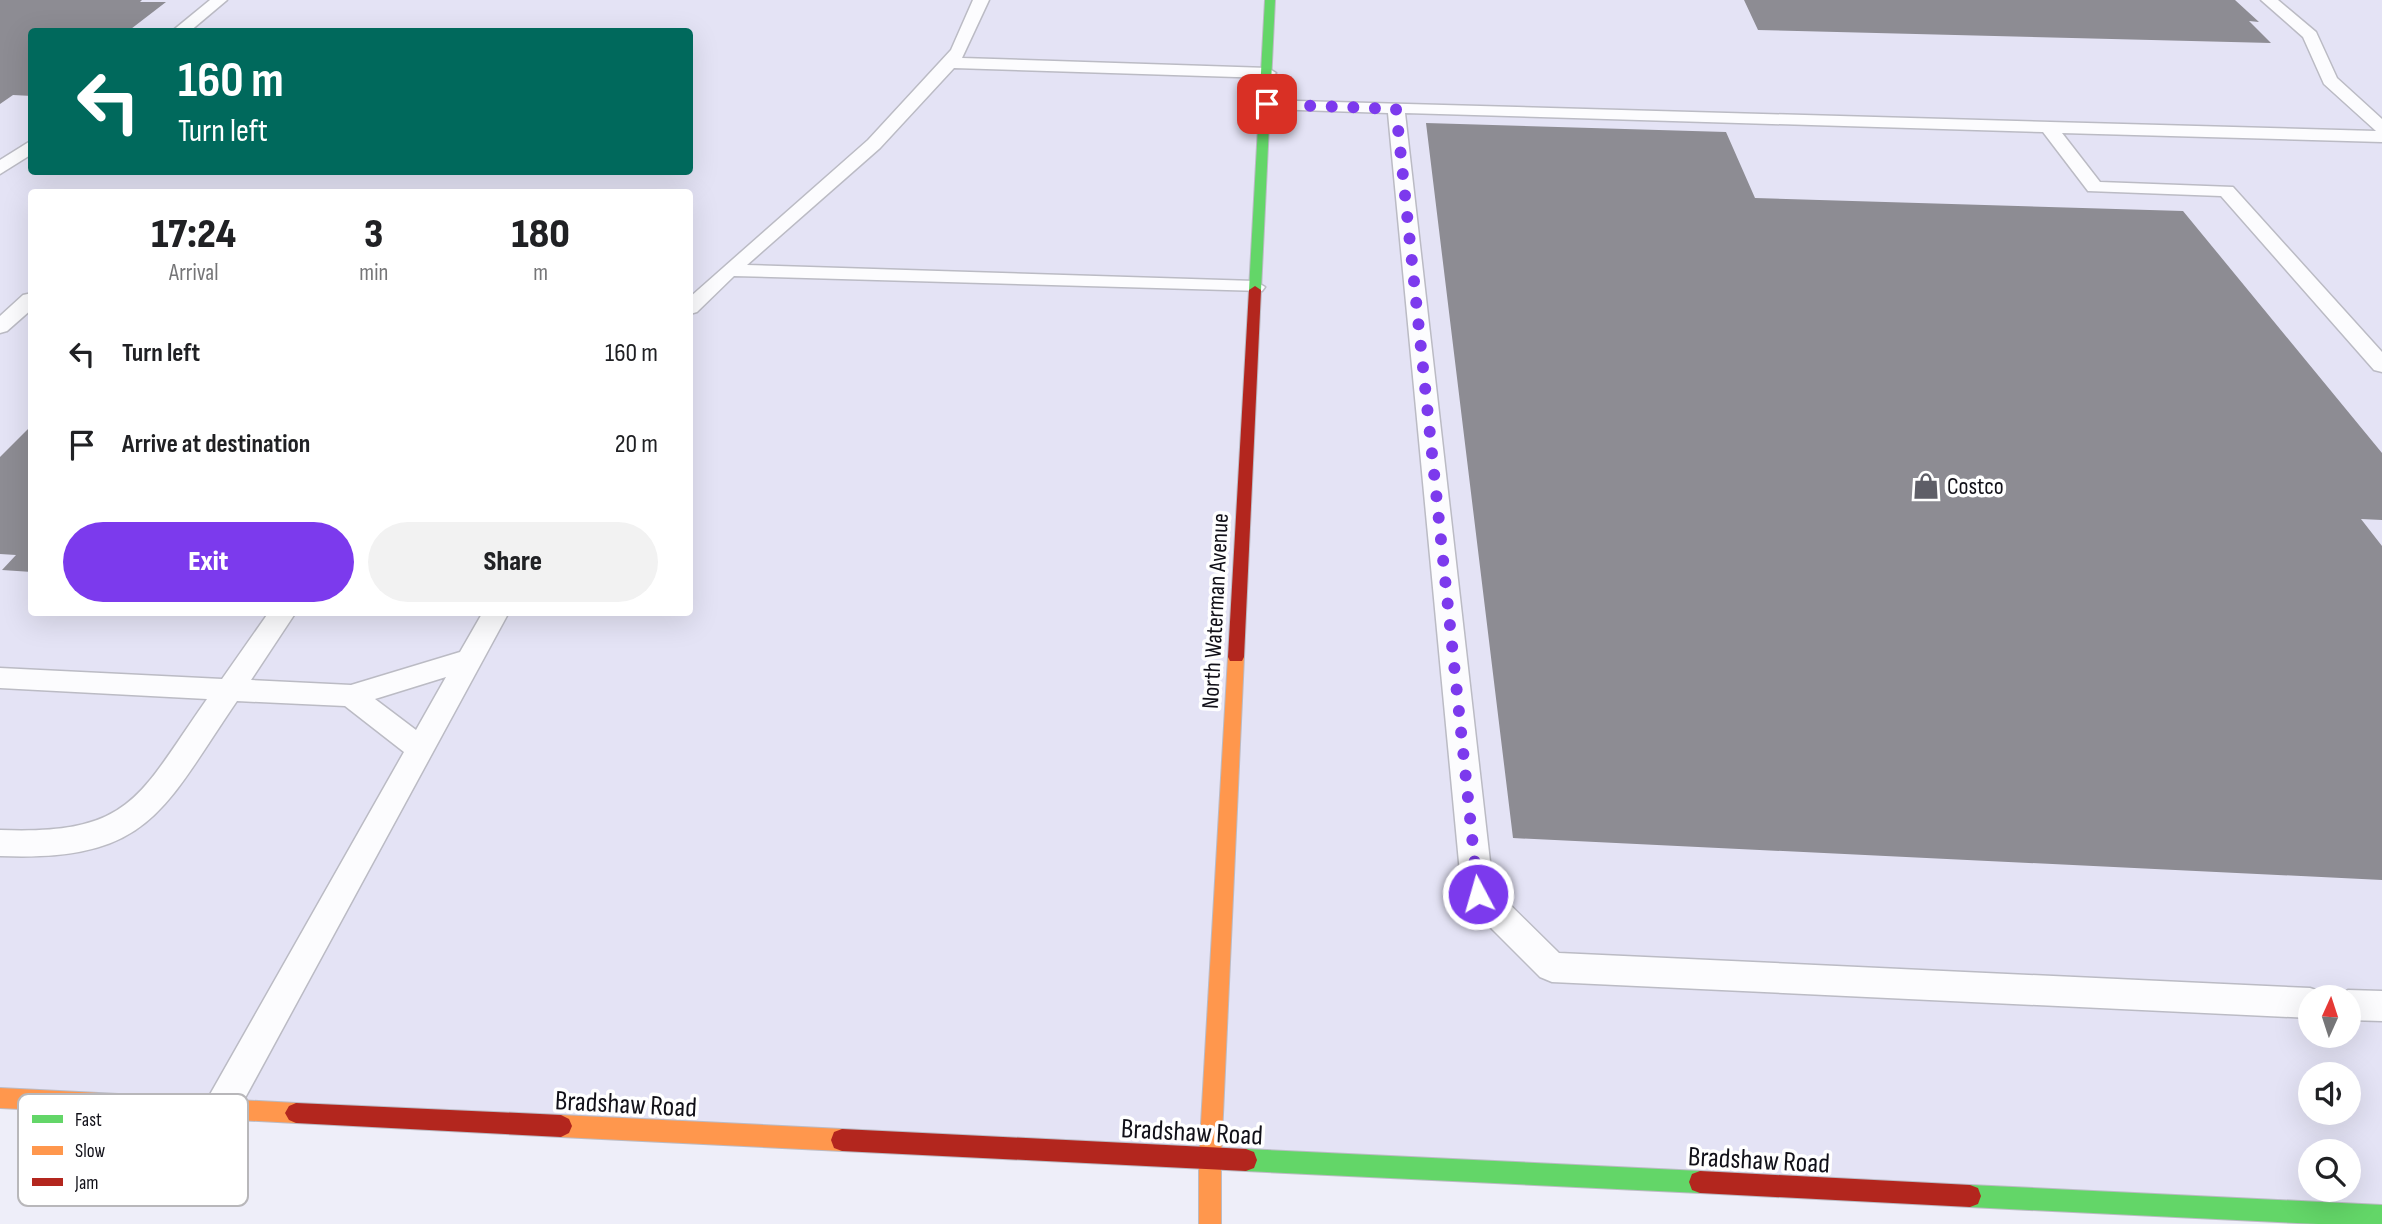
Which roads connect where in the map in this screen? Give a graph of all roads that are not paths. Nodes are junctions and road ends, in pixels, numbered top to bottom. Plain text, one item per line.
1 (219, 0) edge
2 (981, 0) edge
3 (1270, 0) edge
4 (2269, 0) edge
5 (185, 28) edge
6 (950, 63) junction
7 (1268, 73) junction
8 (1267, 104) junction
9 (1396, 109) junction
10 (2049, 128) junction
11 (2382, 128) edge
12 (2382, 137) edge
13 (28, 148) edge
14 (0, 169) edge
15 (729, 270) junction
16 (1255, 287) junction
17 (28, 299) edge
18 (0, 300) edge
19 (28, 302) edge
20 (693, 305) edge
21 (0, 327) edge
22 (2382, 365) edge
23 (280, 616) edge
24 (494, 616) edge
25 (468, 660) junction
26 (0, 678) edge
27 (229, 690) junction
28 (351, 696) junction
29 (418, 748) junction
30 (0, 843) edge
31 (2298, 1002) edge
32 (2361, 1005) edge
33 (2382, 1006) edge
34 (229, 1094) edge
35 (0, 1098) edge
36 (18, 1099) edge
37 (248, 1111) edge
38 (1210, 1158) junction
39 (2382, 1216) edge
40 (1210, 1224) edge

1 - 5 lane
2 - 6 lane
3 - 7 street, North Waterman Avenue
4 - 11 lane
6 - 7 lane
6 - 15 lane
7 - 8 street, North Waterman Avenue
8 - 9 lane
8 - 16 street, North Waterman Avenue
9 - 10 lane
9 - 31 lane
10 - 12 lane
10 - 22 lane
13 - 14 lane
15 - 16 lane
15 - 20 lane
16 - 38 street, North Waterman Avenue
17 - 18 lane
19 - 21 lane
23 - 27 lane
24 - 25 lane
25 - 28 lane
25 - 29 lane
26 - 27 lane
27 - 28 lane
27 - 30 lane
28 - 29 lane
29 - 34 lane
32 - 33 lane
35 - 36 street, Bradshaw Road
37 - 38 street, Bradshaw Road
38 - 39 street, Bradshaw Road
38 - 40 street, North Waterman Avenue

